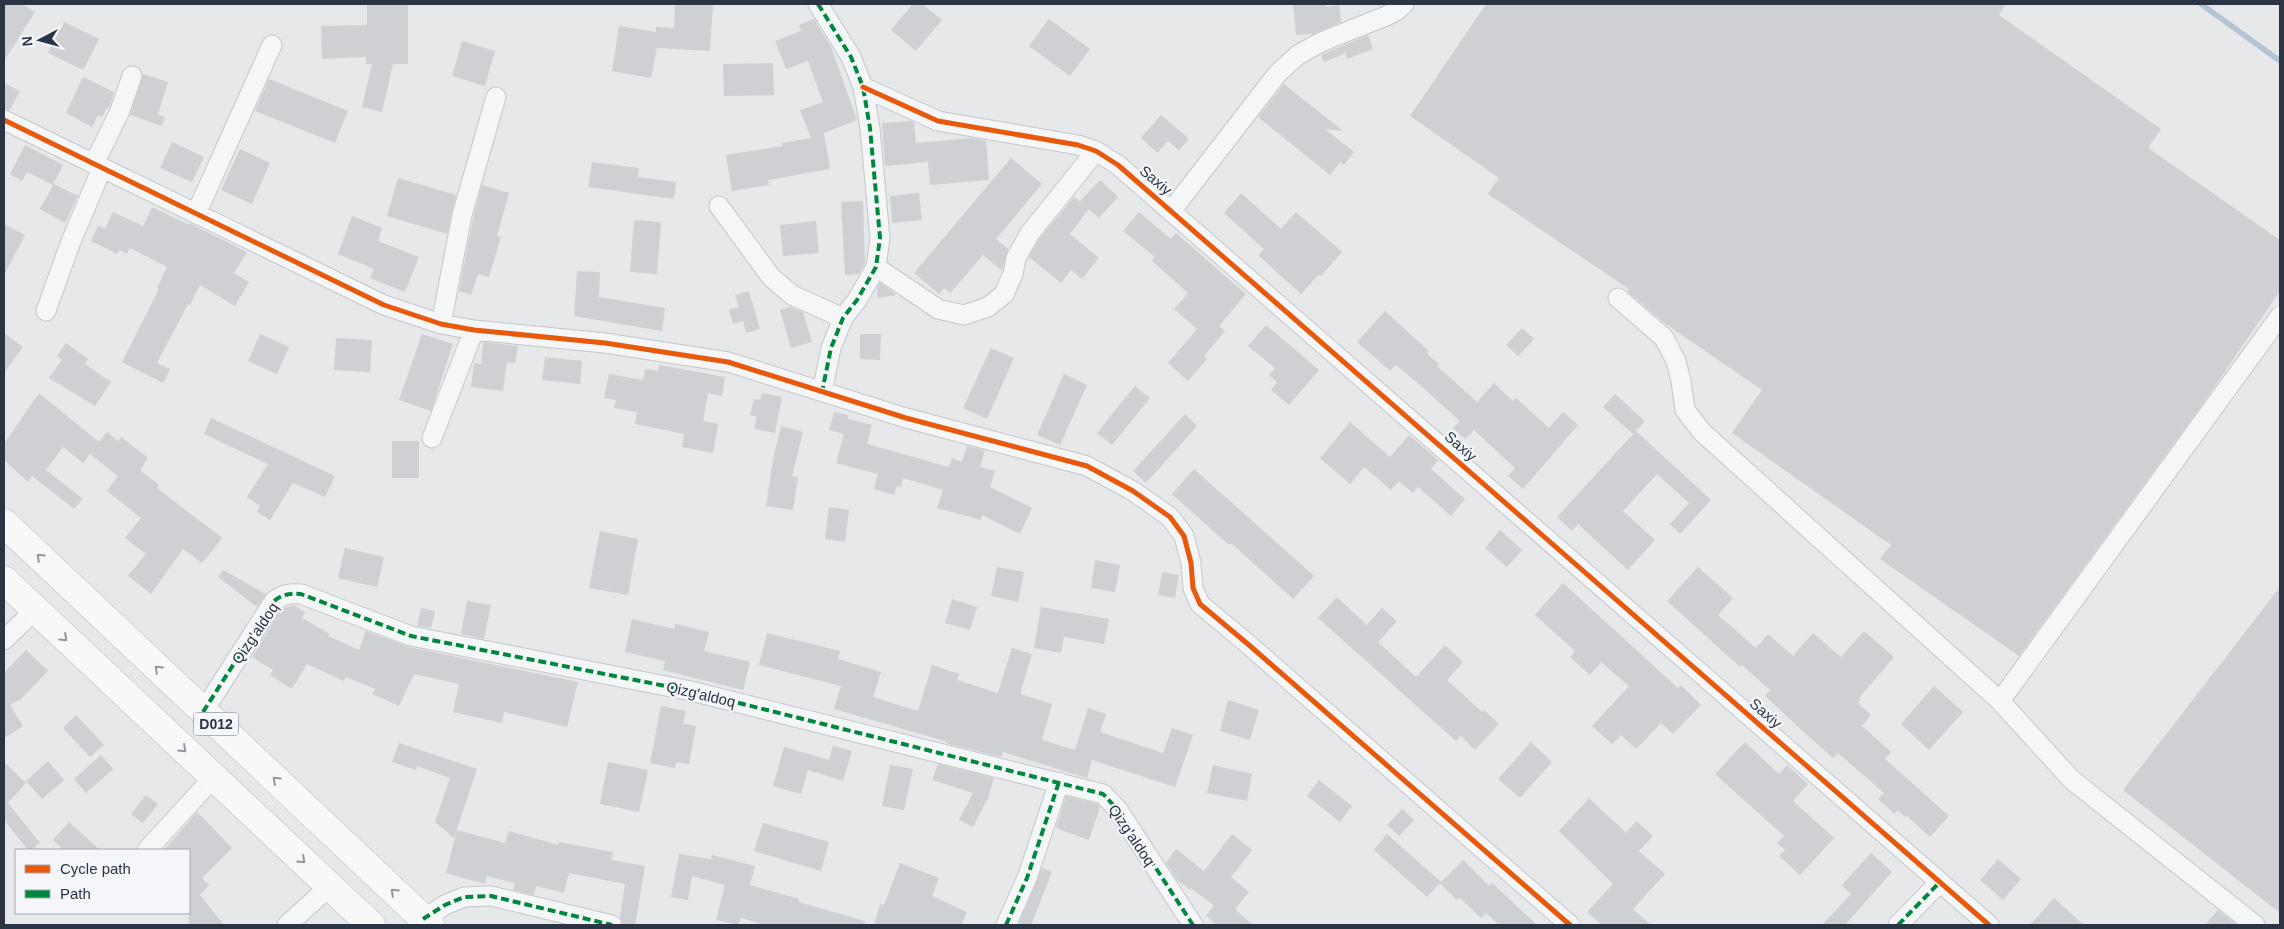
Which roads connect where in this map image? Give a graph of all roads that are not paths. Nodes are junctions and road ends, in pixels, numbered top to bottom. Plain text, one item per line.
1 (818, 4) edge
2 (1404, 4) edge
3 (272, 45) dead end
4 (132, 76) dead end
5 (863, 87) junction
6 (496, 97) dead end
7 (4, 120) edge
8 (1096, 151) junction
9 (98, 166) junction
10 (718, 206) dead end
11 (1172, 210) junction
12 (196, 214) junction
13 (876, 267) junction
14 (1618, 298) dead end
15 (46, 311) dead end
16 (2280, 316) edge
17 (843, 318) junction
18 (441, 324) junction
19 (474, 330) junction
20 (822, 392) junction
21 (432, 438) dead end
22 (4, 522) edge
23 (4, 580) edge
24 (35, 610) junction
25 (4, 640) edge
26 (2000, 701) junction
27 (203, 712) junction
28 (213, 778) junction
29 (1059, 782) junction
30 (148, 849) edge
31 (1940, 882) junction
32 (330, 886) junction
33 (427, 922) edge
34 (287, 925) edge
35 (371, 925) edge
36 (612, 925) edge
37 (1006, 925) edge
38 (1193, 925) edge
39 (1570, 925) edge
40 (1898, 925) edge
41 (1989, 925) edge
42 (2255, 925) edge

1 - 5 street
2 - 11 street
3 - 12 street
4 - 9 street
5 - 8 street, Saxiy
5 - 13 street
6 - 18 street
7 - 9 street
8 - 11 street, Saxiy
8 - 13 street
9 - 12 street
9 - 15 street
10 - 17 street
11 - 31 street, Saxiy
12 - 18 street
13 - 17 street
14 - 26 street
16 - 26 street
17 - 20 street
18 - 19 street
19 - 20 street
19 - 21 street
20 - 39 street
27 -> 22 highway, D012
23 - 24 highway, D012
24 - 25 street
24 -> 28 highway, D012
26 - 42 street
27 - 29 street, Qizg'aldoq
33 -> 27 highway, D012
28 - 30 street
28 -> 32 highway, D012
29 - 37 street
29 - 38 street, Qizg'aldoq
31 - 40 street
31 - 41 street, Saxiy
32 - 34 street
32 - 35 highway, D012
33 - 36 street

